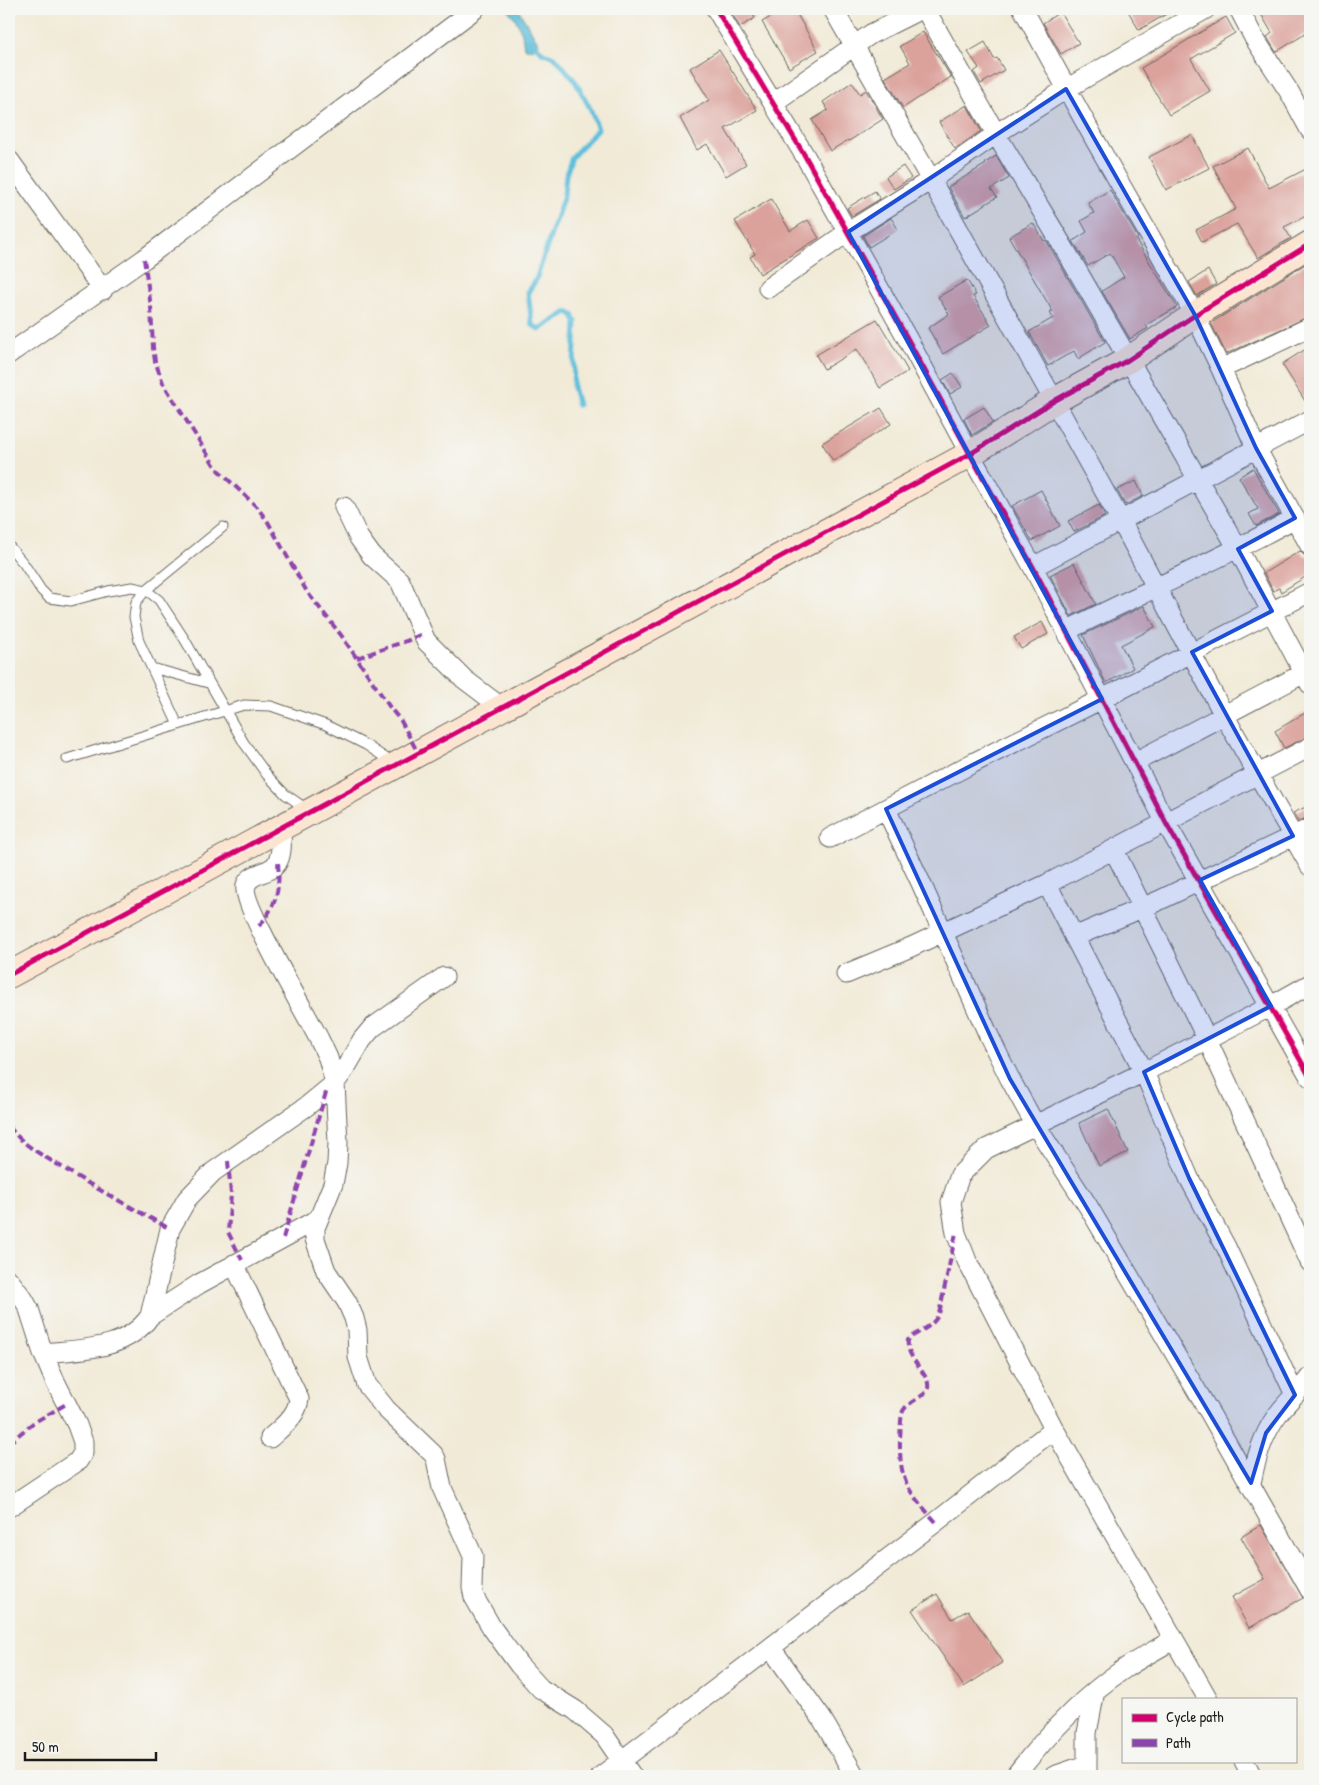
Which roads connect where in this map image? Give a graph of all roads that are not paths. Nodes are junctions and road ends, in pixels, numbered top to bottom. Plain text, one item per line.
1 (716, 9) edge
2 (833, 9) edge
3 (921, 9) edge
4 (925, 9) edge
5 (1024, 9) edge
6 (1206, 9) edge
7 (1239, 9) edge
8 (467, 10) edge
9 (854, 46) junction
10 (1066, 90) junction
11 (773, 103) junction
12 (1310, 130) edge
13 (996, 134) junction
14 (9, 160) edge
15 (931, 180) junction
16 (848, 232) junction
17 (1310, 244) edge
18 (768, 288) dead end
19 (103, 290) junction
20 (1195, 315) junction
21 (1310, 327) edge
22 (9, 354) edge
23 (1128, 360) junction
24 (1221, 369) junction
25 (1054, 401) junction
26 (1310, 420) edge
27 (1256, 448) junction
28 (970, 454) junction
29 (1197, 480) junction
30 (344, 507) dead end
31 (1295, 518) junction
32 (1121, 522) junction
33 (223, 527) dead end
34 (9, 546) edge
35 (1310, 546) edge
36 (1238, 549) junction
37 (1033, 567) junction
38 (1157, 586) junction
39 (146, 590) junction
40 (1310, 592) edge
41 (1272, 611) junction
42 (1066, 631) junction
43 (1192, 652) junction
44 (152, 668) junction
45 (1308, 676) edge
46 (208, 683) junction
47 (1102, 699) junction
48 (501, 707) junction
49 (224, 710) junction
50 (1224, 714) junction
51 (178, 725) junction
52 (1310, 746) edge
53 (68, 760) dead end
54 (1135, 762) junction
55 (396, 765) junction
56 (1259, 774) junction
57 (886, 809) junction
58 (310, 811) junction
59 (1166, 822) junction
60 (280, 827) junction
61 (1310, 828) edge
62 (1293, 836) junction
63 (830, 838) dead end
64 (1114, 850) junction
65 (1310, 866) edge
66 (1200, 880) junction
67 (1047, 884) junction
68 (1143, 908) junction
69 (943, 932) junction
70 (1074, 937) junction
71 (846, 974) dead end
72 (9, 975) edge
73 (444, 977) dead end
74 (1310, 984) edge
75 (1271, 1006) junction
76 (1207, 1039) junction
77 (1144, 1072) junction
78 (1310, 1077) edge
79 (335, 1084) junction
80 (1036, 1126) junction
81 (318, 1219) junction
82 (1310, 1262) edge
83 (234, 1264) junction
84 (9, 1280) edge
85 (150, 1316) junction
86 (43, 1353) junction
87 (1310, 1376) edge
88 (1295, 1395) junction
89 (1054, 1429) junction
90 (270, 1438) dead end
91 (1251, 1483) junction
92 (9, 1506) edge
93 (1303, 1560) edge
94 (1310, 1590) edge
95 (1174, 1639) junction
96 (771, 1648) junction
97 (1095, 1691) junction
98 (1207, 1698) edge
99 (621, 1761) junction
100 (1245, 1762) edge
101 (1087, 1771) edge
102 (602, 1776) edge
103 (632, 1776) edge
104 (854, 1776) edge
105 (1015, 1776) edge
106 (1054, 1776) edge
107 (1252, 1776) edge

1 - 11 street
2 - 9 street
3 - 9 street
4 - 13 street
5 - 10 street
6 - 10 street
7 - 12 street
8 - 19 street
9 - 11 street
9 - 15 street
10 - 13 street
10 - 20 street
11 - 16 street
13 - 15 street
13 - 23 street
14 - 19 street
15 - 16 street
15 - 25 street
16 - 18 street
16 - 28 street
17 - 20 street
19 - 22 street
20 - 23 street
20 - 24 street
21 - 24 street
23 - 25 street
23 - 29 street
24 - 27 street
25 - 28 street
25 - 32 street
26 - 27 street
27 - 29 street
27 - 31 street
28 - 37 street
28 - 48 street
29 - 32 street
29 - 36 street
30 - 48 street
31 - 35 street
31 - 36 street
32 - 37 street
32 - 38 street
33 - 39 lane
34 - 39 lane
36 - 38 street
36 - 41 street
37 - 42 street
38 - 42 street
38 - 43 street
39 - 44 lane
39 - 46 lane
40 - 41 street
41 - 43 street
41 - 45 street
42 - 47 street
43 - 47 street
43 - 50 street
44 - 46 lane
44 - 51 lane
45 - 50 street
46 - 49 lane
47 - 54 street
47 - 57 street
48 - 55 street
49 - 51 lane
49 - 55 lane
49 - 58 lane
50 - 54 street
50 - 56 street
51 - 53 lane
52 - 56 street
54 - 59 street
55 - 58 street
56 - 59 street
56 - 62 street
57 - 63 street
57 - 69 street
58 - 60 street
59 - 64 street
59 - 66 street
60 - 72 street
60 - 79 street
61 - 62 street
62 - 65 street
62 - 66 street
64 - 67 street
64 - 68 street
66 - 68 street
66 - 75 street
67 - 69 street
67 - 70 street
68 - 70 street
68 - 76 street
69 - 71 street
69 - 80 street
70 - 77 street
73 - 79 street
74 - 75 street
75 - 76 street
75 - 78 street
76 - 77 street
76 - 82 street
77 - 80 street
77 - 88 street
79 - 81 street
79 - 85 street
80 - 89 street
80 - 91 street
81 - 83 street
81 - 99 street
83 - 85 street
83 - 90 street
84 - 86 street
85 - 86 street
86 - 92 street
87 - 88 street
88 - 91 street
89 - 95 street
89 - 96 street
91 - 93 street
93 - 94 street
95 - 97 street
95 - 98 street
96 - 99 street
96 - 104 street
97 - 101 street
97 - 105 street
99 - 102 street
99 - 103 street
100 - 107 street
101 - 106 street

